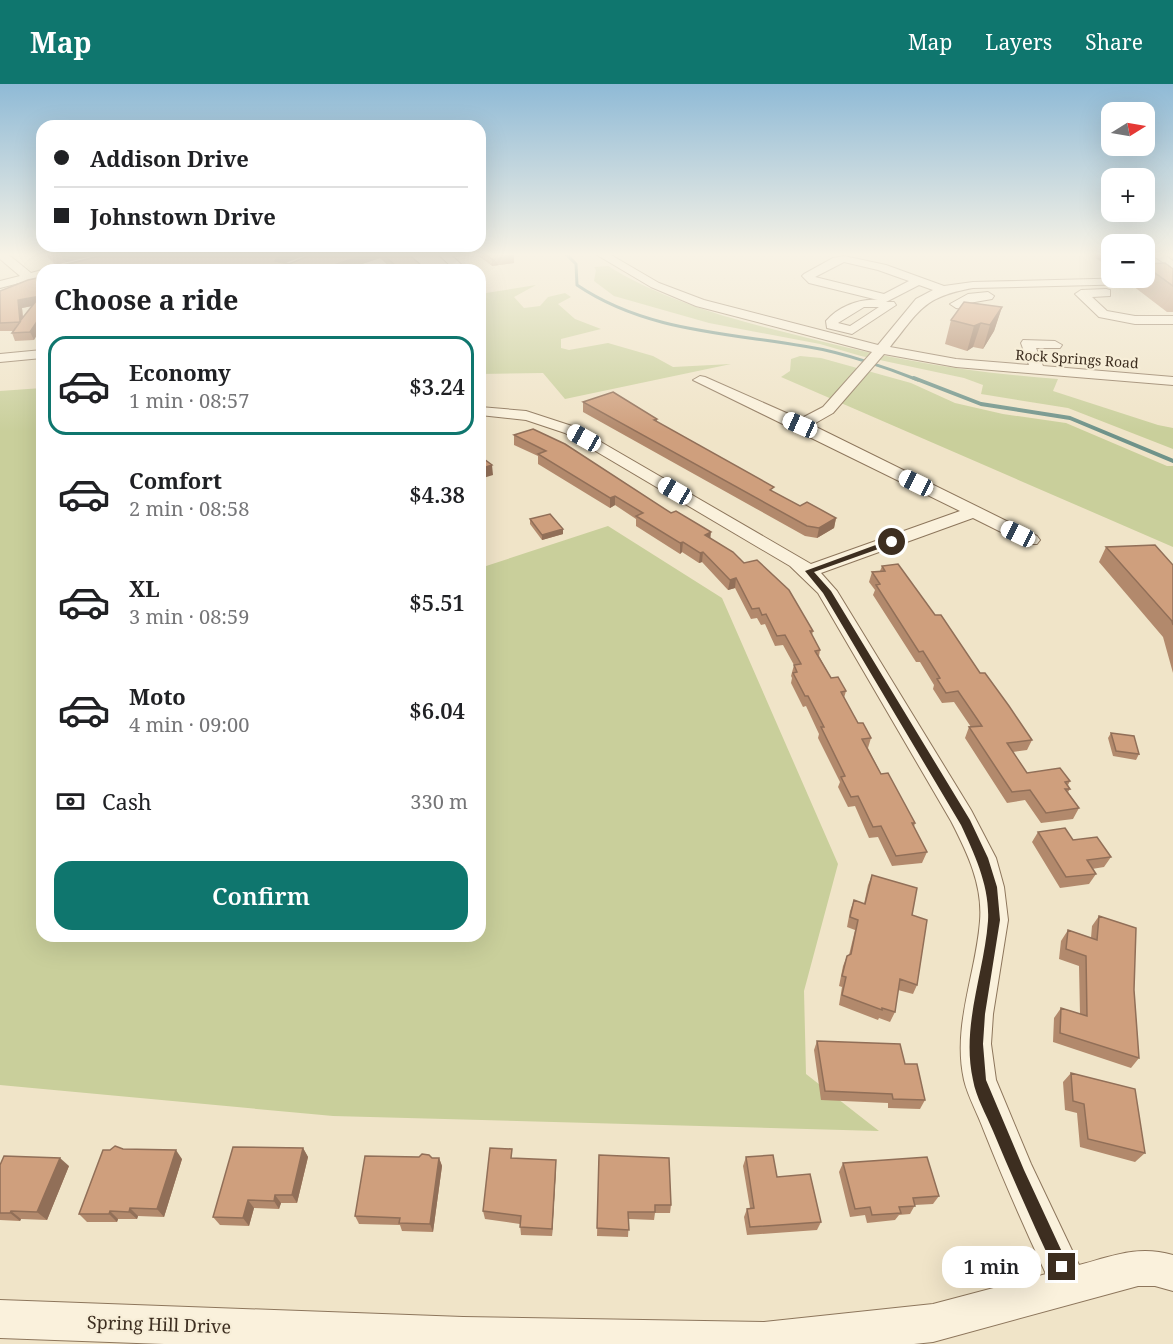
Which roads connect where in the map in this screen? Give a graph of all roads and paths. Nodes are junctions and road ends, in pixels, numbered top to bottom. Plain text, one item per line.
1 (742, 314) edge
2 (910, 314) edge
3 (1103, 314) edge
4 (1173, 320) edge
5 (1055, 345) dead end
6 (882, 350) junction
7 (36, 355) edge
8 (0, 358) edge
9 (1038, 371) junction
10 (707, 380) dead end
11 (1173, 381) edge
12 (486, 412) edge
13 (800, 425) junction
14 (974, 512) junction
15 (1031, 540) dead end
16 (809, 571) junction
17 (1173, 1272) edge
18 (1070, 1286) junction
19 (0, 1319) edge
20 (878, 1336) edge
21 (350, 1338) edge

1 - 6 street, Rock Springs Road
2 - 6 street
3 - 4 street
5 - 9 street
6 - 9 street, Rock Springs Road
6 - 13 street
7 - 8 street
9 - 11 street, Rock Springs Road
10 - 13 street
12 - 16 street
13 - 14 street
14 - 15 street
14 - 16 street
16 - 18 street
17 - 18 street, Spring Hill Drive
18 - 20 street, Spring Hill Drive
19 - 21 street, Spring Hill Drive
20 - 21 street, Spring Hill Drive

